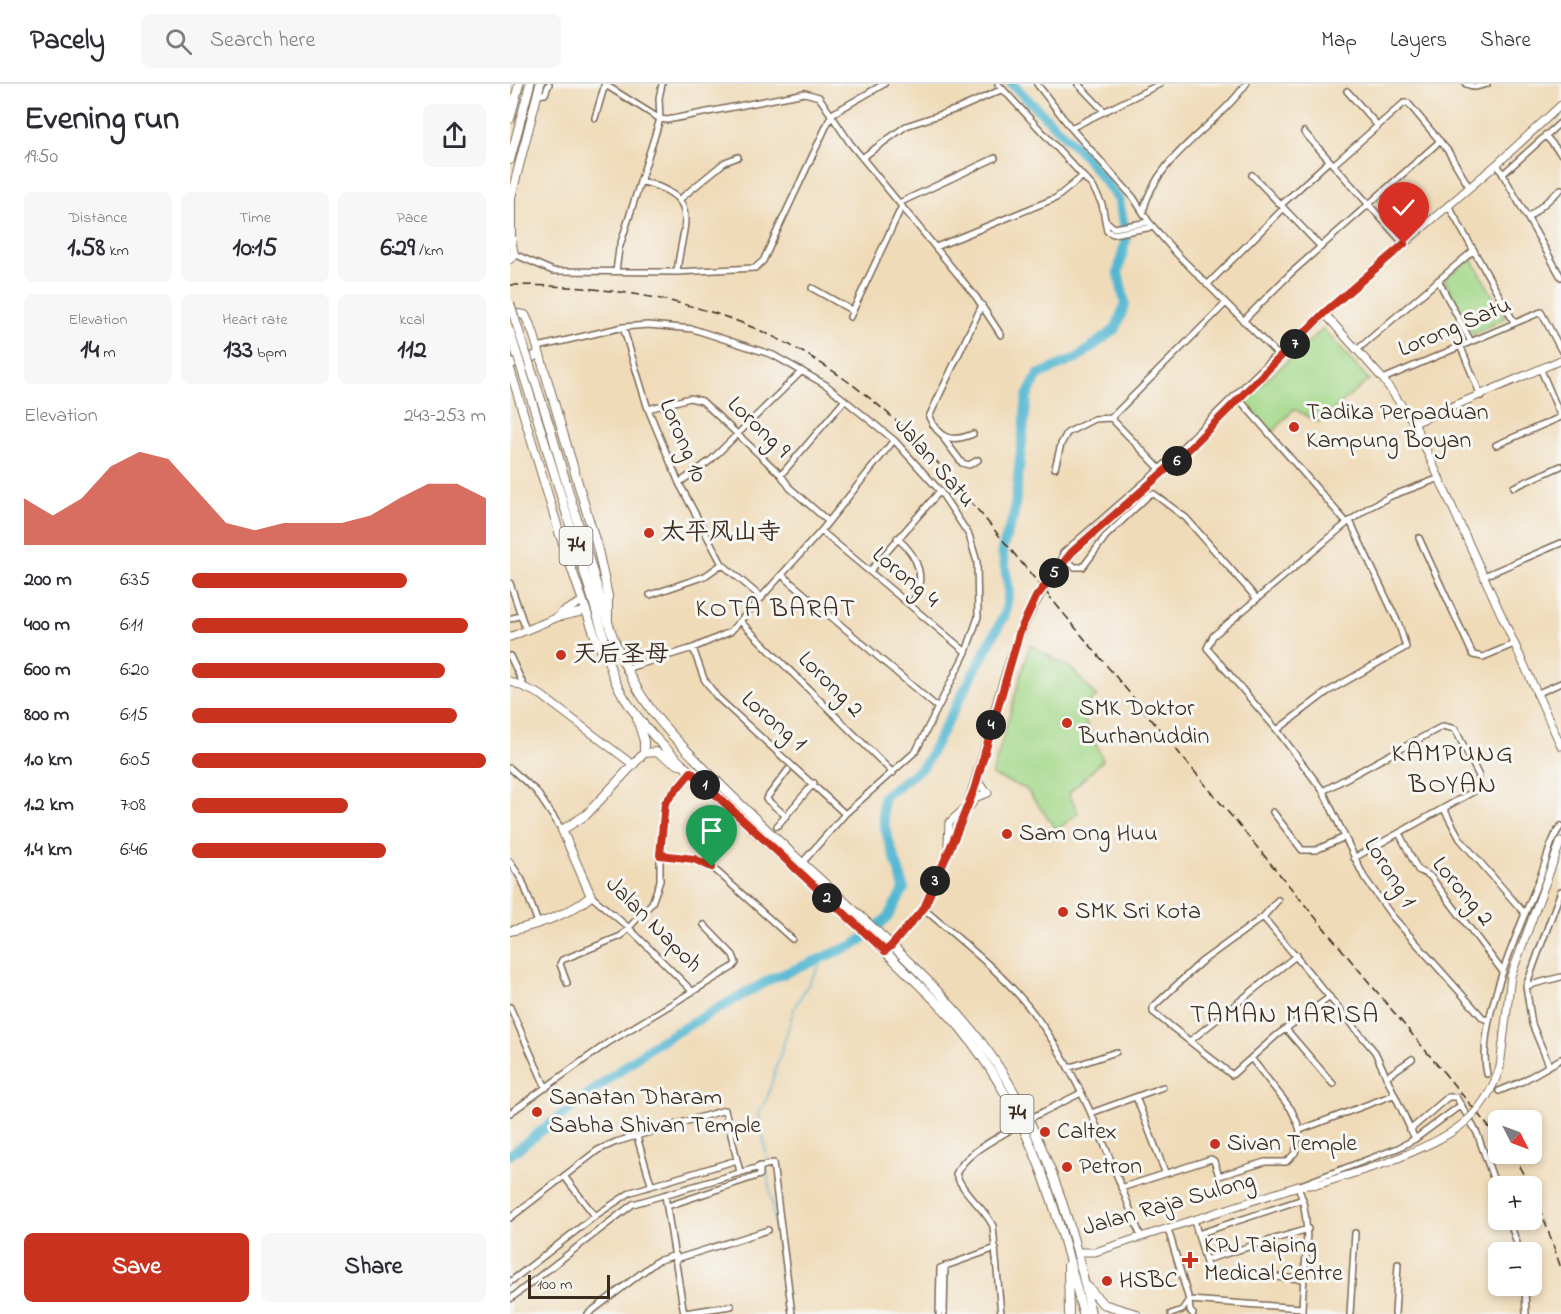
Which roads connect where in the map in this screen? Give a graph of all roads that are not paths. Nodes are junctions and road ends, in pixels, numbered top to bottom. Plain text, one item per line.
1 (519, 84) edge
2 (530, 84) edge
3 (540, 84) edge
4 (549, 84) edge
5 (605, 84) edge
6 (662, 84) edge
7 (884, 84) edge
8 (1036, 84) edge
9 (1078, 84) edge
10 (1160, 84) edge
11 (1466, 84) edge
12 (1487, 84) edge
13 (1246, 85) edge
14 (1154, 86) edge
15 (1000, 87) edge
16 (1347, 91) dead end
17 (537, 95) junction
18 (1561, 105) edge
19 (1104, 111) junction
20 (832, 114) junction
21 (595, 118) dead end
22 (510, 119) edge
23 (660, 119) junction
24 (1561, 122) edge
25 (1378, 126) junction
26 (1071, 128) junction
27 (1304, 132) dead end
28 (1545, 135) junction
29 (1440, 141) junction
30 (1561, 154) edge
31 (738, 157) dead end
32 (862, 158) junction
33 (995, 158) dead end
34 (510, 160) edge
35 (1331, 163) junction
36 (1497, 164) junction
37 (1503, 174) junction
38 (1252, 175) dead end
39 (1083, 176) junction
40 (640, 181) junction
41 (1469, 187) junction
42 (1561, 189) edge
43 (680, 199) junction
44 (900, 205) junction
45 (1368, 205) junction
46 (1449, 205) junction
47 (1283, 206) junction
48 (1143, 212) junction
49 (1528, 218) junction
50 (1151, 225) junction
51 (1404, 244) junction
52 (1321, 246) junction
53 (936, 247) junction
54 (1474, 250) junction
55 (512, 257) edge
56 (616, 271) junction
57 (677, 272) junction
58 (1561, 277) edge
59 (1438, 280) junction
60 (1207, 285) junction
61 (812, 288) dead end
62 (1225, 303) junction
63 (510, 304) edge
64 (982, 305) junction
65 (853, 311) junction
66 (510, 313) edge
67 (1324, 313) junction
68 (849, 317) dead end
69 (1243, 321) junction
70 (1514, 322) junction
71 (623, 327) junction
72 (510, 332) edge
73 (1001, 335) dead end
74 (1470, 340) junction
75 (1460, 345) junction
76 (1358, 349) junction
77 (538, 350) junction
78 (1561, 350) edge
79 (1279, 356) junction
80 (1561, 360) edge
81 (510, 363) edge
82 (510, 369) edge
83 (1541, 370) junction
84 (802, 371) junction
85 (1383, 379) junction
86 (1481, 396) junction
87 (1239, 399) junction
88 (845, 400) junction
89 (648, 409) junction
90 (1561, 417) edge
91 (1111, 418) junction
92 (1414, 423) junction
93 (545, 428) junction
94 (738, 434) junction
95 (973, 434) dead end
96 (943, 437) junction
97 (894, 440) junction
98 (1496, 445) dead end
99 (978, 460) dead end
100 (1561, 466) edge
101 (1055, 468) dead end
102 (1161, 471) junction
103 (781, 475) junction
104 (1440, 478) junction
105 (679, 483) junction
106 (1514, 487) dead end
107 (940, 491) junction
108 (828, 521) junction
109 (1348, 522) junction
110 (820, 531) junction
111 (897, 538) junction
112 (1419, 538) dead end
113 (1561, 543) edge
114 (722, 564) junction
115 (870, 571) junction
116 (782, 575) junction
117 (1484, 576) junction
118 (510, 583) edge
119 (650, 595) dead end
120 (762, 598) junction
121 (1257, 599) junction
122 (583, 601) junction
123 (910, 605) junction
124 (586, 611) junction
125 (521, 615) junction
126 (558, 617) junction
127 (510, 619) edge
128 (741, 622) junction
129 (608, 628) junction
130 (526, 630) junction
131 (510, 638) edge
132 (1514, 644) junction
133 (693, 648) junction
134 (966, 652) junction
135 (510, 656) edge
136 (607, 662) junction
137 (624, 669) junction
138 (511, 682) edge
139 (1561, 683) edge
140 (524, 686) junction
141 (1536, 694) junction
142 (649, 707) junction
143 (937, 707) junction
144 (633, 711) junction
145 (641, 720) junction
146 (1276, 730) junction
147 (1561, 746) edge
148 (644, 753) junction
149 (632, 764) junction
150 (510, 768) edge
151 (788, 771) dead end
152 (691, 772) junction
153 (978, 772) junction
154 (893, 773) junction
155 (814, 783) junction
156 (1323, 791) junction
157 (967, 806) junction
158 (1444, 809) junction
159 (1273, 812) dead end
160 (845, 814) junction
161 (786, 816) junction
162 (964, 816) junction
163 (777, 826) dead end
164 (1561, 826) edge
165 (562, 830) junction
166 (1399, 833) junction
167 (1345, 837) junction
168 (1561, 842) edge
169 (660, 855) junction
170 (946, 856) junction
171 (1354, 858) junction
172 (510, 862) edge
173 (802, 863) junction
174 (1561, 891) edge
175 (591, 896) junction
176 (1278, 900) dead end
177 (924, 908) junction
178 (1525, 914) junction
179 (1263, 917) junction
180 (538, 923) junction
181 (704, 925) dead end
182 (629, 928) junction
183 (866, 928) junction
184 (510, 931) edge
185 (792, 939) dead end
186 (885, 946) junction
187 (1297, 955) junction
188 (1503, 972) junction
189 (1561, 976) edge
190 (567, 983) dead end
191 (1526, 986) junction
192 (693, 991) junction
193 (1330, 997) junction
194 (510, 1007) edge
195 (1489, 1021) junction
196 (1286, 1029) junction
197 (1190, 1041) junction
198 (1116, 1052) dead end
199 (1251, 1059) junction
200 (1413, 1059) dead end
201 (1561, 1059) edge
202 (1549, 1065) junction
203 (1068, 1068) junction
204 (1487, 1074) dead end
205 (1386, 1077) junction
206 (1333, 1084) dead end
207 (1163, 1087) dead end
208 (546, 1088) junction
209 (1499, 1091) dead end
210 (1081, 1093) junction
211 (1393, 1095) junction
212 (1136, 1097) junction
213 (1461, 1105) junction
214 (510, 1113) edge
215 (1091, 1113) junction
216 (1025, 1121) junction
217 (1299, 1130) junction
218 (1410, 1130) junction
219 (637, 1137) junction
220 (1415, 1139) junction
221 (737, 1160) junction
222 (760, 1167) junction
223 (740, 1172) junction
224 (1165, 1172) junction
225 (564, 1176) junction
226 (1492, 1176) edge
227 (651, 1184) junction
228 (1298, 1186) junction
229 (1121, 1188) junction
230 (665, 1195) junction
231 (1303, 1199) junction
232 (668, 1206) junction
233 (595, 1216) junction
234 (510, 1218) edge
235 (1194, 1220) junction
236 (1168, 1229) junction
237 (1308, 1229) junction
238 (768, 1230) dead end
239 (1198, 1233) junction
240 (1355, 1233) dead end
241 (1141, 1238) junction
242 (1066, 1243) junction
243 (996, 1248) junction
244 (1077, 1252) junction
245 (676, 1257) junction
246 (1205, 1260) junction
247 (1398, 1264) dead end
248 (943, 1267) junction
249 (1304, 1279) junction
250 (510, 1282) edge
251 (1086, 1284) junction
252 (1525, 1296) edge
253 (510, 1299) edge
254 (1189, 1300) junction
255 (731, 1306) dead end
256 (1281, 1307) junction
257 (1302, 1311) edge
258 (588, 1314) edge
259 (684, 1314) edge
260 (792, 1314) edge
261 (939, 1314) edge
262 (944, 1314) edge
263 (1001, 1314) edge
264 (1069, 1314) edge
265 (1083, 1314) edge
266 (1091, 1314) edge
267 (1136, 1314) edge
268 (1171, 1314) edge
269 (1193, 1314) edge
270 (1277, 1314) edge
271 (1350, 1314) edge
272 (1395, 1314) edge
273 (1526, 1314) edge

1 - 22 main road
2 - 34 main road
3 - 17 main road
4 - 17 street
5 - 21 street
5 - 23 street
6 - 23 street
7 - 20 street
8 - 26 street
9 - 19 street
10 - 14 street
11 - 12 street
13 - 48 street
14 - 19 street
15 - 32 street
15 - 39 street
16 - 25 street
17 - 55 main road
18 - 36 street
19 - 26 street
20 - 23 street
20 - 32 street
20 - 57 street
23 - 40 street
24 - 28 street
25 - 29 street
25 - 35 street
26 - 48 street
27 - 35 street
28 - 30 street
28 - 37 street
29 - 41 street
29 - 45 street
31 - 43 street
32 - 44 street
33 - 44 street
35 - 45 street
35 - 47 street
36 - 37 street
36 - 41 street
37 - 49 street
38 - 47 street
39 - 50 street
39 - 53 street
40 - 43 street
40 - 56 street
41 - 46 street
42 - 49 street
43 - 57 street
44 - 53 street
44 - 65 street
45 - 51 street
45 - 52 street
46 - 51 street
46 - 54 street
47 - 52 street
47 - 60 street
48 - 50 street
49 - 58 street
50 - 60 street
51 - 67 street
52 - 69 street
53 - 64 street
54 - 59 street
54 - 70 street
55 - 56 street
56 - 57 street
59 - 74 street
59 - 76 street
60 - 62 street
61 - 65 street
62 - 69 street
62 - 91 street
63 - 93 main road, 74, bridge
64 - 73 street
64 - 96 street
65 - 68 street
66 - 77 main road
67 - 76 street
67 - 79 street
69 - 79 street
70 - 74 street, Lorong Satu
70 - 78 street, Lorong Satu
71 - 77 street, Jalan Satu
71 - 84 street, Jalan Satu
71 - 89 street, Lorong 10
72 - 93 main road, 74, bridge
74 - 75 street, Lorong Satu
75 - 85 street, Lorong Satu
75 - 86 street
76 - 85 street
77 - 81 main road
77 - 129 main road
79 - 87 street
79 - 102 street
80 - 83 street
82 - 122 main road
83 - 86 street
83 - 90 street
84 - 88 street, Jalan Satu
84 - 94 street
85 - 92 street
86 - 92 street
87 - 102 street
87 - 109 street
88 - 97 street, Jalan Satu
88 - 103 street
89 - 94 street, Lorong 9
89 - 105 street, Lorong 10
90 - 98 street
91 - 101 street
91 - 102 street
92 - 104 street
93 - 129 main road, 74
93 - 136 main road, 74
94 - 103 street, Lorong 9
94 - 105 street
95 - 96 street
96 - 99 street
97 - 107 street, Jalan Satu
97 - 108 street
100 - 106 street
102 - 121 street
102 - 153 street, bridge
103 - 108 street, Lorong 9
104 - 109 street
104 - 117 street
105 - 114 street, Lorong 10
107 - 111 street
107 - 134 street, Jalan Satu
108 - 110 street
109 - 121 street
109 - 146 street
110 - 115 street, Lorong 4
110 - 116 street
111 - 115 street
111 - 123 street
112 - 132 street
113 - 117 street
114 - 119 street
114 - 120 street, Lorong 10
115 - 123 street, Lorong 4
116 - 120 street
116 - 143 street
117 - 132 street
118 - 125 street
120 - 128 street
121 - 146 street, Lorong 1
122 - 124 main road
122 - 126 street
123 - 134 street, Lorong 4
124 - 126 street
124 - 136 main road
125 - 127 street
125 - 130 street
126 - 130 street
128 - 133 street
128 - 154 street, Lorong 2
129 - 137 main road, 74
130 - 131 street
132 - 141 street
133 - 137 street
133 - 155 street, Lorong 1
134 - 143 street, Jalan Satu
135 - 140 street
136 - 144 main road, 74
137 - 142 main road, 74
138 - 140 street
139 - 141 street
140 - 149 street
141 - 147 street
142 - 145 main road
142 - 173 main road, 74
143 - 154 street, Jalan Satu
144 - 145 main road, 74
144 - 148 main road
145 - 152 main road, 74
146 - 156 street, Lorong 1
148 - 149 main road
148 - 152 main road
149 - 165 main road
150 - 165 street, Jalan Napoh
151 - 161 street
152 - 169 street
152 - 183 main road, 74
153 - 157 street
153 - 162 street
154 - 160 street, Jalan Satu
155 - 160 street, Lorong 1
155 - 161 street
156 - 158 street
156 - 167 street, Lorong 1
157 - 162 street
157 - 170 street
158 - 166 street
158 - 178 street
159 - 167 street
160 - 173 street, Jalan Satu
161 - 163 street
162 - 170 street
164 - 178 street
165 - 175 main road, Jalan Napoh
166 - 171 street
166 - 188 street, Lorong 2
167 - 171 street, Lorong 1
168 - 228 street, Jalan Raja Sulong, bridge
169 - 182 street
169 - 185 street
170 - 177 street
171 - 195 street, Lorong 1
172 - 180 street
173 - 183 main road, 74
174 - 191 street
175 - 180 main road
175 - 182 street, Jalan Napoh
176 - 179 street
177 - 186 street
177 - 203 street
178 - 188 street
179 - 187 street
179 - 197 street
180 - 184 main road
181 - 192 street
182 - 190 street
182 - 192 street, Jalan Napoh
183 - 186 main road, 74
186 - 216 main road, 74
187 - 193 street
187 - 197 street
188 - 195 street
189 - 191 street
191 - 202 street
192 - 208 street
193 - 196 street
193 - 205 street
194 - 208 street
195 - 204 street
196 - 199 street
196 - 206 street
197 - 199 street
198 - 203 street
199 - 217 street
200 - 205 street
201 - 202 street
202 - 209 street
203 - 210 street
205 - 211 street
207 - 212 street
208 - 214 street
210 - 215 street
210 - 216 street
211 - 217 street
211 - 218 street
212 - 215 street
212 - 224 street
213 - 218 street
213 - 220 street
213 - 226 street
215 - 229 street
216 - 242 main road, 74
216 - 243 street
216 - 244 main road, 74
217 - 224 street
218 - 220 street
219 - 221 street
219 - 225 street
219 - 227 street
220 - 228 street
221 - 223 street
221 - 227 street
222 - 223 street
222 - 232 street
222 - 260 street
223 - 230 street
224 - 229 street
225 - 233 street
225 - 234 street
227 - 233 street
228 - 231 street
228 - 235 street, Jalan Raja Sulong
229 - 241 street
230 - 232 street
230 - 253 street
231 - 237 street
231 - 239 street
232 - 245 street
233 - 250 street
235 - 236 street, Jalan Raja Sulong
235 - 239 street
236 - 241 street, Jalan Raja Sulong
236 - 254 street
237 - 246 street
237 - 249 street
238 - 245 street
239 - 246 street
240 - 271 street
241 - 244 street, Jalan Raja Sulong
242 - 264 main road
242 - 265 main road, 74
243 - 248 street
243 - 263 street
244 - 251 main road, 74
245 - 258 street
245 - 259 street
246 - 249 street
247 - 272 street
248 - 261 street
248 - 262 street
249 - 257 street
251 - 266 main road, 74
251 - 267 main road
252 - 273 street
254 - 256 street
254 - 268 street
254 - 269 street
255 - 259 street
256 - 257 street
256 - 270 street

